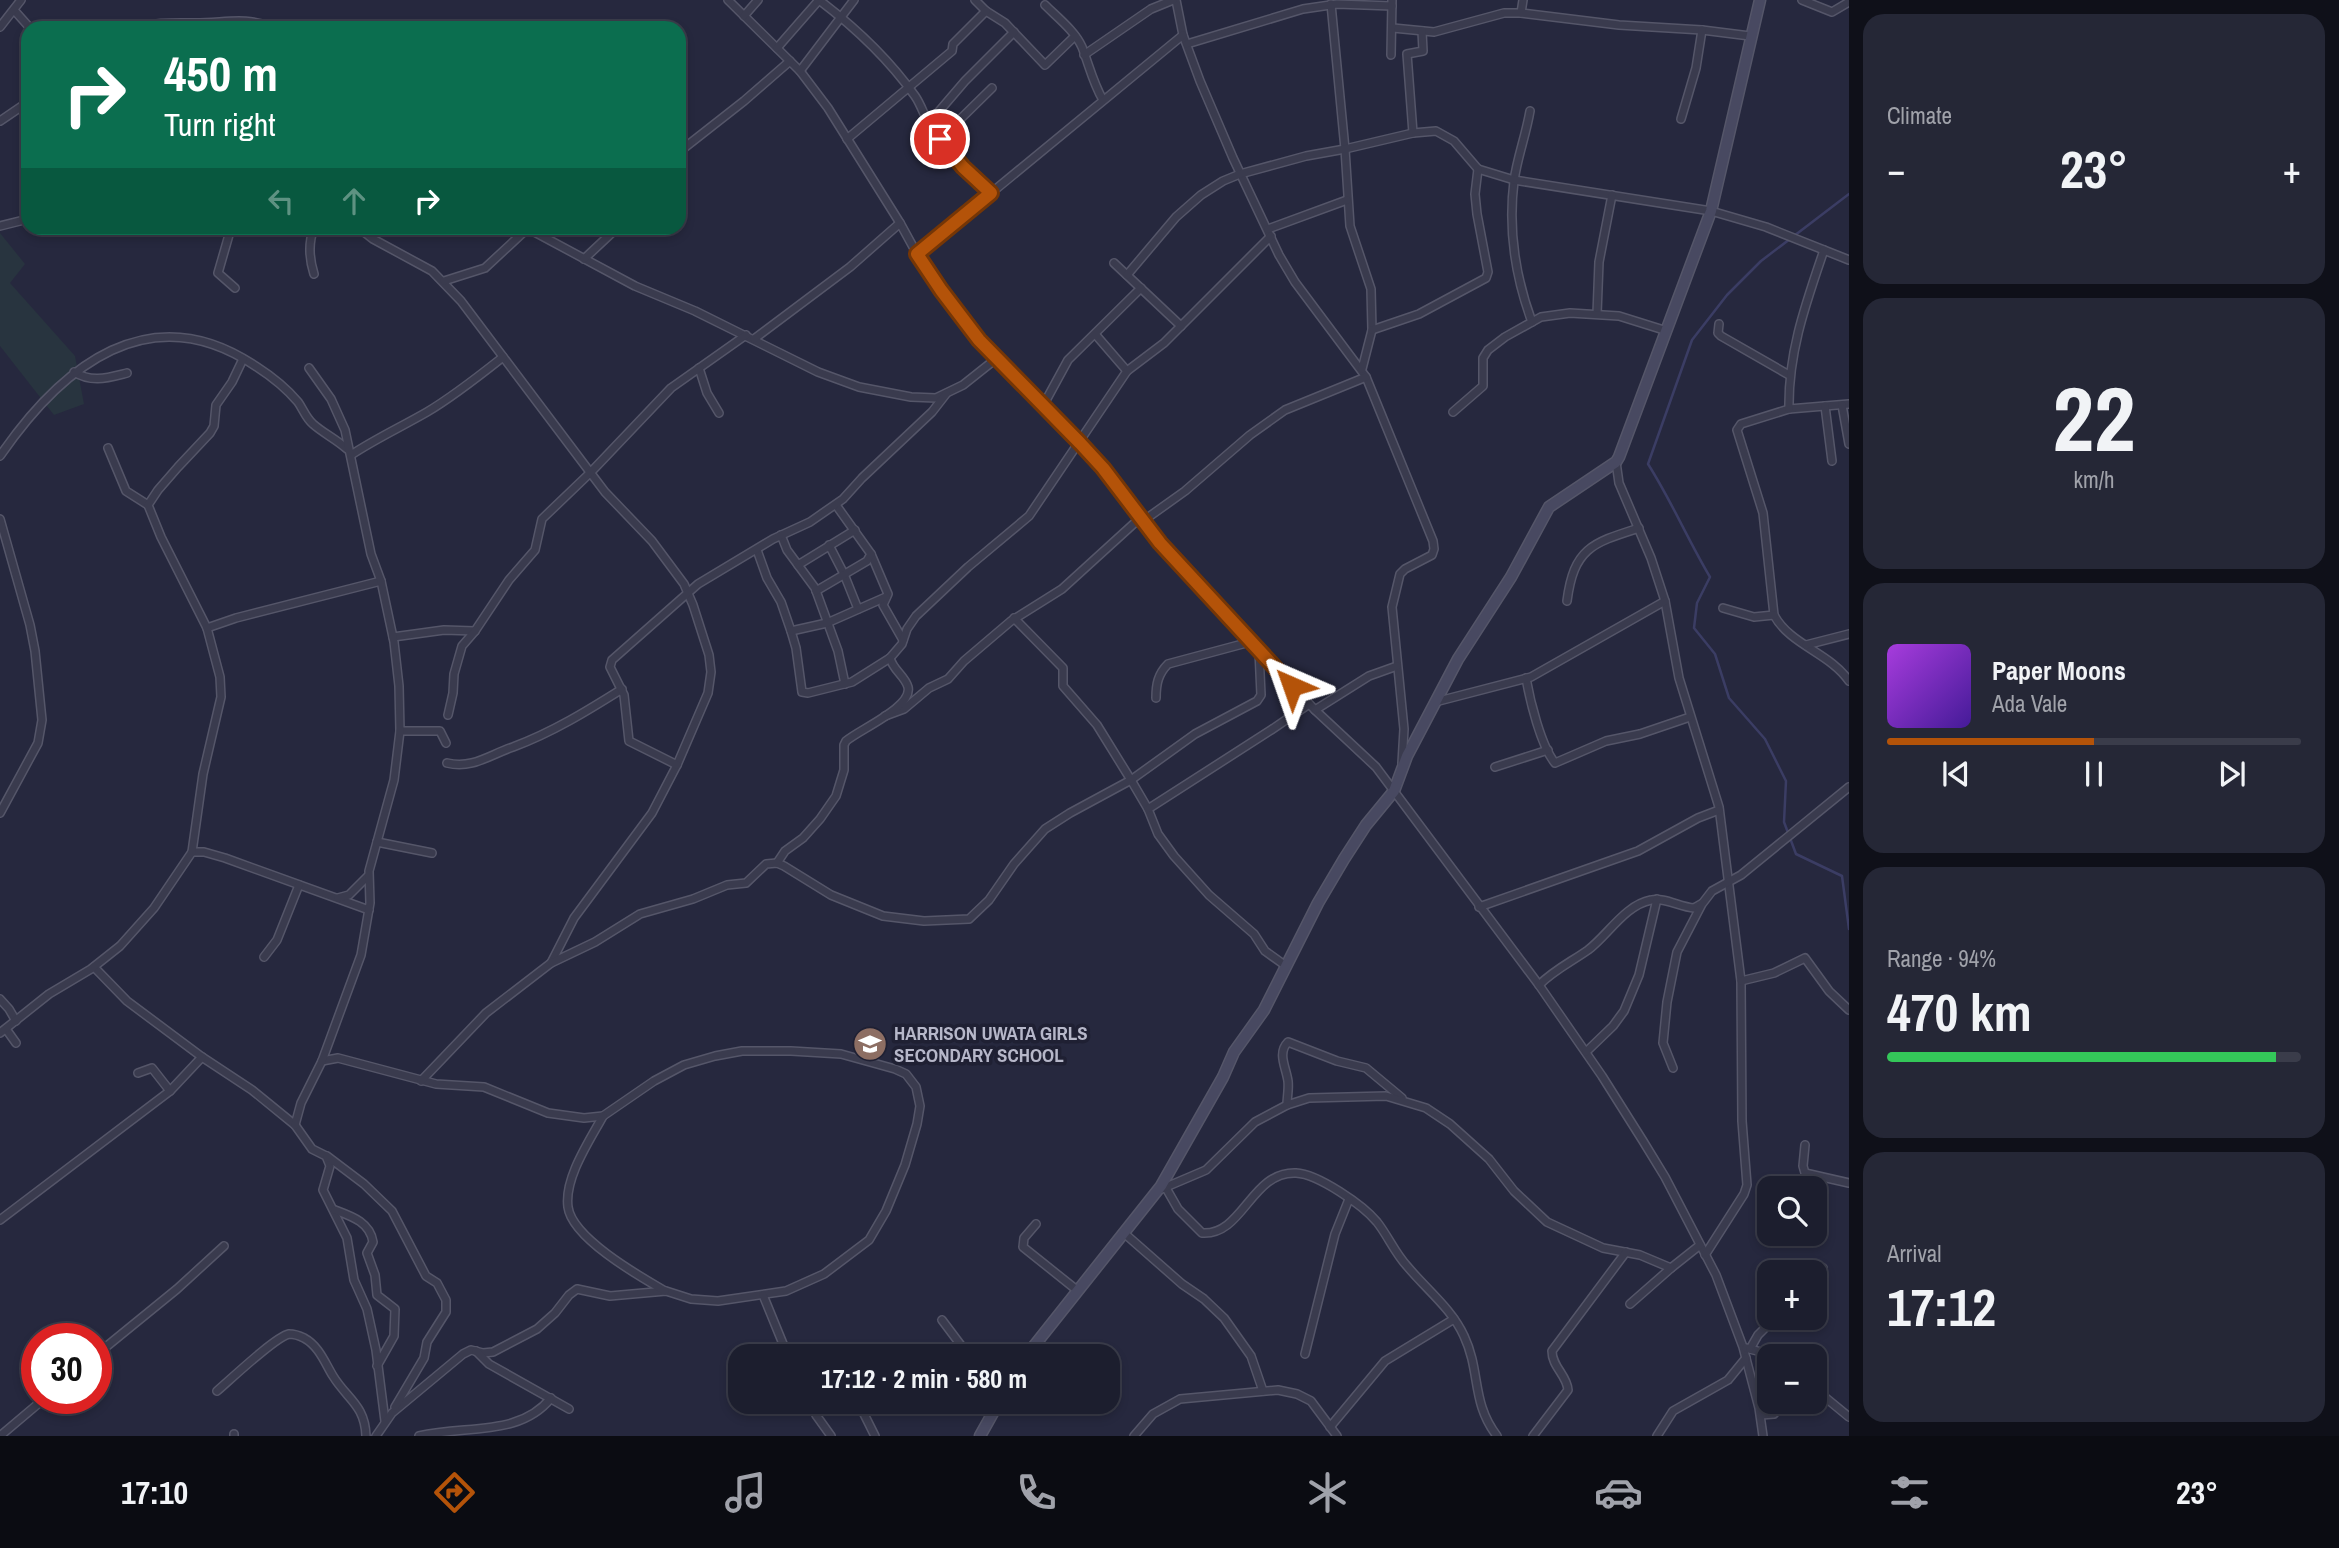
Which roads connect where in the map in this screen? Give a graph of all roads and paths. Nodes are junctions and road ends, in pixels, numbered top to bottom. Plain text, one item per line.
1 (21, 0) edge
2 (728, 0) edge
3 (742, 0) edge
4 (758, 0) edge
5 (819, 0) edge
6 (854, 0) edge
7 (975, 0) edge
8 (1175, 0) edge
9 (1301, 0) edge
10 (1523, 0) edge
11 (1760, 0) edge
12 (1802, 0) edge
13 (1849, 2) edge
14 (1335, 3) edge
15 (1392, 3) edge
16 (1045, 5) dead end
17 (735, 7) junction
18 (1303, 9) junction
19 (15, 10) junction
20 (986, 11) junction
21 (1521, 13) junction
22 (744, 16) junction
23 (841, 17) junction
24 (24, 21) edge
25 (216, 21) edge
26 (246, 21) edge
27 (0, 27) edge
28 (1393, 27) junction
29 (1702, 30) junction
30 (1014, 32) junction
31 (1422, 32) junction
32 (1183, 34) junction
33 (1075, 36) junction
34 (1750, 36) junction
35 (1187, 44) junction
36 (777, 48) junction
37 (1084, 55) junction
38 (1391, 55) dead end
39 (790, 61) junction
40 (800, 71) junction
41 (909, 88) junction
42 (992, 88) dead end
43 (1103, 100) junction
44 (21, 108) edge
45 (1530, 111) dead end
46 (1681, 119) dead end
47 (0, 121) edge
48 (929, 123) junction
49 (1413, 133) junction
50 (847, 139) junction
51 (940, 139) junction
52 (686, 147) edge
53 (1345, 149) junction
54 (1478, 169) junction
55 (1240, 174) junction
56 (1514, 180) junction
57 (991, 193) junction
58 (1612, 195) junction
59 (1347, 200) junction
60 (1711, 211) junction
61 (21, 221) edge
62 (900, 223) junction
63 (0, 226) edge
64 (1270, 232) junction
65 (229, 235) edge
66 (311, 235) edge
67 (368, 235) edge
68 (520, 235) edge
69 (540, 235) edge
70 (609, 235) edge
71 (1824, 250) junction
72 (917, 254) junction
73 (583, 259) junction
74 (1849, 260) edge
75 (1114, 263) dead end
76 (314, 274) dead end
77 (1127, 275) junction
78 (444, 281) junction
79 (235, 288) dead end
80 (1141, 288) junction
81 (1597, 314) junction
82 (1532, 322) junction
83 (1719, 324) dead end
84 (1181, 326) junction
85 (1373, 330) junction
86 (1667, 331) junction
87 (1095, 334) junction
88 (746, 335) junction
89 (754, 339) junction
90 (503, 357) junction
91 (997, 358) junction
92 (243, 359) junction
93 (309, 368) dead end
94 (699, 368) junction
95 (1127, 371) junction
96 (74, 372) junction
97 (127, 373) dead end
98 (1364, 373) junction
99 (1789, 375) junction
100 (946, 394) junction
101 (1044, 404) junction
102 (1845, 405) edge
103 (1825, 406) junction
104 (1789, 409) junction
105 (1453, 412) dead end
106 (719, 413) dead end
107 (1080, 443) junction
108 (1849, 444) edge
109 (108, 448) dead end
110 (349, 452) junction
111 (0, 456) edge
112 (1832, 461) dead end
113 (1616, 462) junction
114 (591, 472) junction
115 (836, 505) junction
116 (148, 506) junction
117 (0, 519) edge
118 (1142, 519) junction
119 (1639, 528) junction
120 (855, 530) junction
121 (781, 535) junction
122 (829, 545) junction
123 (757, 550) junction
124 (872, 554) junction
125 (798, 565) junction
126 (844, 574) junction
127 (380, 581) junction
128 (816, 591) junction
129 (688, 592) junction
130 (886, 597) junction
131 (1567, 601) dead end
132 (1665, 601) junction
133 (1723, 608) dead end
134 (858, 609) junction
135 (1774, 615) junction
136 (1014, 618) junction
137 (827, 623) junction
138 (207, 628) junction
139 (475, 631) junction
140 (791, 631) junction
141 (1849, 634) edge
142 (393, 637) junction
143 (904, 640) junction
144 (1250, 642) junction
145 (1806, 645) junction
146 (1259, 651) junction
147 (890, 658) junction
148 (1398, 666) junction
149 (1526, 678) junction
150 (1849, 681) edge
151 (845, 684) junction
152 (622, 689) junction
153 (1157, 698) dead end
154 (1435, 702) junction
155 (1309, 704) junction
156 (1315, 710) junction
157 (448, 715) dead end
158 (885, 716) junction
159 (1690, 717) junction
160 (400, 731) junction
161 (446, 743) dead end
162 (1548, 750) junction
163 (447, 762) dead end
164 (677, 765) junction
165 (1495, 767) dead end
166 (1401, 771) junction
167 (1131, 780) junction
168 (1849, 787) edge
169 (1394, 791) junction
170 (1148, 809) junction
171 (1719, 810) junction
172 (0, 813) edge
173 (377, 842) junction
174 (192, 852) junction
175 (432, 853) dead end
176 (777, 863) junction
177 (368, 876) junction
178 (1730, 882) junction
179 (299, 885) junction
180 (338, 898) junction
181 (1657, 899) junction
182 (1702, 904) junction
183 (1479, 907) junction
184 (369, 910) junction
185 (264, 957) dead end
186 (551, 963) junction
187 (1286, 966) junction
188 (94, 967) junction
189 (1741, 981) junction
190 (1539, 985) junction
191 (0, 999) edge
192 (1849, 1010) edge
193 (16, 1021) junction
194 (3, 1031) edge
195 (16, 1043) dead end
196 (1586, 1052) junction
197 (202, 1057) junction
198 (322, 1061) junction
199 (1673, 1068) dead end
200 (138, 1073) dead end
201 (421, 1081) junction
202 (170, 1091) junction
203 (1403, 1100) junction
204 (1287, 1105) junction
205 (603, 1116) junction
206 (295, 1125) junction
207 (1805, 1145) dead end
208 (326, 1156) junction
209 (1849, 1183) edge
210 (1162, 1189) junction
211 (1349, 1199) junction
212 (334, 1210) junction
213 (0, 1220) edge
214 (1036, 1224) dead end
215 (1125, 1233) junction
216 (1700, 1245) junction
217 (224, 1246) dead end
218 (1626, 1252) junction
219 (1705, 1255) junction
220 (1671, 1268) junction
221 (666, 1291) junction
222 (1078, 1291) junction
223 (763, 1295) junction
224 (1630, 1304) dead end
225 (1454, 1319) junction
226 (942, 1320) dead end
227 (1763, 1330) edge
228 (112, 1342) edge
229 (784, 1344) edge
230 (960, 1344) edge
231 (1036, 1344) edge
232 (1746, 1348) junction
233 (475, 1351) junction
234 (1757, 1351) edge
235 (1305, 1354) dead end
236 (1746, 1358) junction
237 (377, 1366) junction
238 (217, 1391) dead end
239 (1263, 1391) junction
240 (551, 1398) junction
241 (1827, 1399) edge
242 (569, 1409) dead end
243 (392, 1413) junction
244 (26, 1414) edge
245 (816, 1414) edge
246 (864, 1414) edge
247 (992, 1414) edge
248 (1774, 1414) edge
249 (1761, 1415) junction
250 (1849, 1417) edge
251 (384, 1421) junction
252 (530, 1426) dead end
253 (1330, 1427) junction
254 (504, 1434) edge
255 (0, 1436) edge
256 (366, 1436) edge
257 (376, 1436) edge
258 (419, 1436) edge
259 (831, 1436) edge
260 (875, 1436) edge
261 (980, 1436) edge
262 (1134, 1436) edge
263 (1337, 1436) edge
264 (1497, 1436) edge
265 (1533, 1436) edge
266 (1657, 1436) edge
267 (1763, 1436) edge

1 - 19 street
2 - 17 street
3 - 17 street
4 - 22 street
5 - 23 street
5 - 36 street
6 - 23 street
7 - 20 street
8 - 32 street
8 - 37 street
9 - 18 street
10 - 21 street
11 - 34 street
12 - 13 street
14 - 15 street
14 - 18 street
14 - 53 street
15 - 28 street
16 - 33 street
17 - 22 street
18 - 35 street
19 - 24 street
19 - 27 street
20 - 30 street
20 - 41 street
21 - 29 street
21 - 31 street
22 - 36 street
23 - 40 street
23 - 41 street
25 - 26 street
28 - 31 street
28 - 38 street
29 - 34 street
29 - 46 street
30 - 33 street
30 - 48 street
31 - 49 street
32 - 35 street
32 - 43 street
33 - 37 street
34 - 60 street
35 - 55 street
36 - 39 street
37 - 43 street
39 - 40 street
39 - 52 street
40 - 50 street
41 - 48 street
41 - 50 street
42 - 51 street
43 - 57 street
44 - 47 street
45 - 56 street
48 - 51 street
49 - 53 street
49 - 54 street
50 - 62 street
51 - 57 street
53 - 55 street
53 - 59 street
54 - 56 street
54 - 85 street
55 - 64 street
55 - 77 street
56 - 58 street
56 - 82 street
57 - 72 street
58 - 60 street
58 - 81 street
59 - 64 street
59 - 85 street
60 - 71 street
60 - 86 street
61 - 63 street
62 - 72 street
62 - 89 street
64 - 84 street
64 - 98 street
65 - 79 street
66 - 76 street
67 - 78 street
68 - 78 street
69 - 73 street
70 - 73 street
71 - 74 street
71 - 99 street
72 - 91 street
73 - 88 street
75 - 77 street
77 - 80 street
78 - 90 street
80 - 84 street
80 - 87 street
81 - 82 street
81 - 86 street
82 - 105 street
83 - 99 street
84 - 95 street
85 - 98 street
86 - 113 street
87 - 95 street
87 - 101 street
88 - 89 street
88 - 94 street
89 - 100 street
90 - 110 street
90 - 114 street
91 - 100 street
91 - 101 street
92 - 96 street
92 - 110 street
92 - 116 street
93 - 110 street
94 - 106 street
94 - 114 street
95 - 107 street
96 - 97 street
96 - 111 street
98 - 118 street
98 - 148 street
99 - 104 street
100 - 115 street
101 - 107 street
102 - 103 street
102 - 108 street
103 - 104 street
103 - 112 street
104 - 135 street
107 - 118 street
107 - 143 street
109 - 116 street
110 - 127 street
113 - 119 street
113 - 154 street
114 - 129 street
114 - 139 street
115 - 120 street
115 - 121 street
116 - 138 street
117 - 172 street
118 - 136 street
118 - 144 street
119 - 131 street
119 - 132 street
120 - 122 street
120 - 124 street
121 - 123 street
121 - 125 street
122 - 125 street
122 - 126 street
123 - 129 street
123 - 140 street
124 - 126 street
124 - 130 street
125 - 128 street
126 - 128 street
126 - 134 street
127 - 138 street
127 - 142 street
128 - 137 street
129 - 152 street
129 - 164 street
130 - 134 street
130 - 143 street
132 - 149 street
132 - 159 street
133 - 135 street
134 - 137 street
135 - 145 street
136 - 158 street
136 - 167 street
137 - 140 street
137 - 151 street
138 - 174 street
139 - 142 street
139 - 157 street
140 - 151 street
141 - 145 street
142 - 160 street
143 - 147 street
144 - 146 street
144 - 153 street
145 - 150 street
146 - 155 street
146 - 167 street
147 - 151 street
147 - 158 street
148 - 156 street
148 - 166 street
149 - 154 street
149 - 162 street
152 - 163 street
152 - 164 street
154 - 166 street
155 - 156 street
155 - 170 street
156 - 169 street
158 - 176 street
159 - 162 street
159 - 171 street
160 - 161 street
160 - 173 street
162 - 165 street
164 - 186 street
166 - 169 street
167 - 170 street
167 - 176 street
168 - 178 street
169 - 183 street
169 - 187 street
170 - 187 street
171 - 178 street
171 - 183 street
173 - 175 street
173 - 177 street
174 - 179 street
174 - 188 street
176 - 186 street
177 - 180 street
177 - 184 street
178 - 182 street
178 - 189 street
179 - 180 street
179 - 185 street
180 - 184 street
181 - 182 street
181 - 190 street
181 - 196 street
182 - 199 street
183 - 190 street
184 - 198 street
186 - 201 street
187 - 210 street
188 - 193 street
188 - 197 street
189 - 192 street
189 - 219 street
190 - 196 street
191 - 193 street
193 - 194 street
194 - 195 street
196 - 216 street
197 - 202 street
197 - 206 street
198 - 201 street
198 - 206 street
200 - 202 street
201 - 205 street
202 - 213 street
203 - 204 street
203 - 204 street
203 - 218 street
204 - 210 street
205 - 221 street
205 - 223 street
206 - 208 street
207 - 209 street
208 - 212 street
208 - 243 street
210 - 211 street
210 - 215 street
211 - 225 street
211 - 235 street
212 - 237 street
212 - 237 street
214 - 222 street
215 - 222 street
215 - 239 street
216 - 219 street
216 - 220 street
217 - 228 street
218 - 220 street
218 - 265 street
219 - 232 street
220 - 224 street
221 - 223 street
221 - 233 street
222 - 231 street
223 - 229 street
225 - 253 street
225 - 264 street
226 - 230 street
227 - 232 street
232 - 234 street
232 - 236 street
233 - 240 street
233 - 243 street
236 - 249 street
236 - 266 street
237 - 251 street
238 - 256 street
239 - 253 street
239 - 262 street
240 - 242 street
240 - 252 street
241 - 250 street
243 - 251 street
244 - 255 street
245 - 259 street
246 - 260 street
247 - 261 street
248 - 249 street
249 - 267 street
251 - 257 street
253 - 263 street
254 - 258 street

